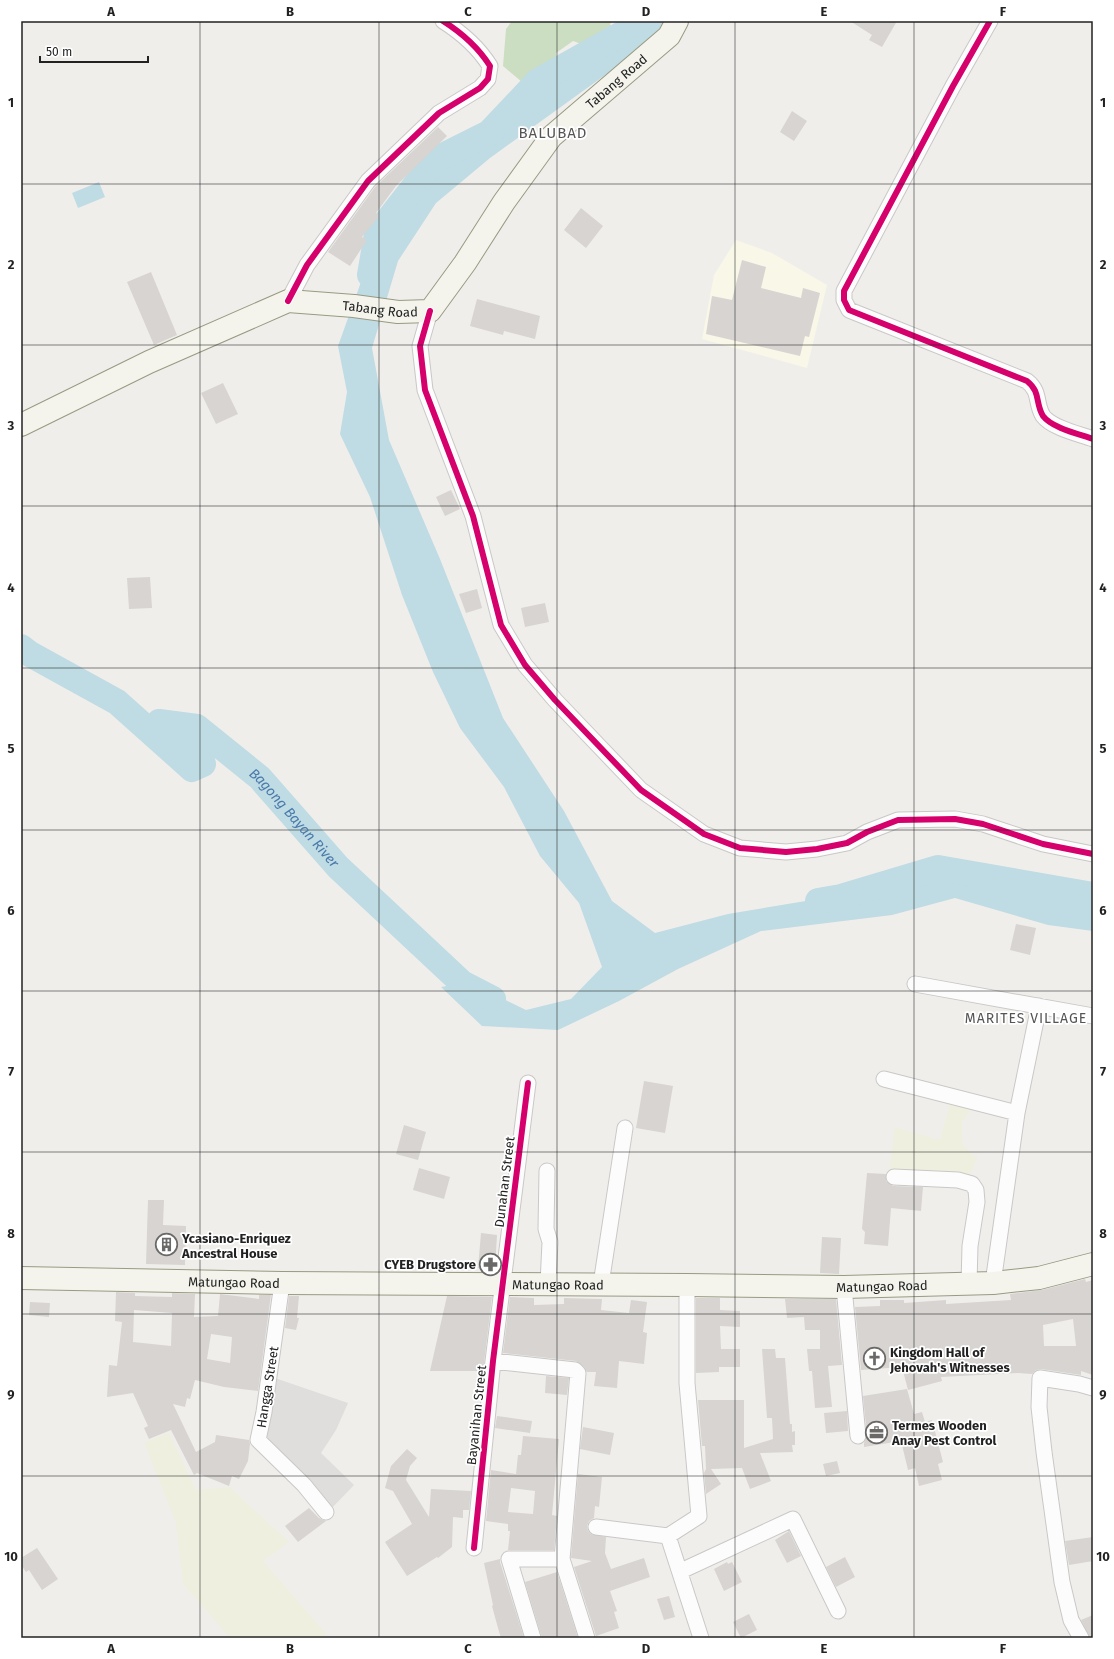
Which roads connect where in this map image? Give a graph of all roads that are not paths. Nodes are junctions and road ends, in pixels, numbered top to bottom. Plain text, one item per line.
1 (443, 21) edge
2 (677, 21) edge
3 (990, 21) edge
4 (288, 301) junction
5 (430, 311) junction
6 (21, 424) edge
7 (1093, 439) edge
8 (1093, 854) edge
9 (914, 984) dead end
10 (1039, 1006) junction
11 (1093, 1016) edge
12 (884, 1079) dead end
13 (528, 1083) dead end
14 (1017, 1113) junction
15 (625, 1128) dead end
16 (546, 1170) dead end
17 (894, 1177) dead end
18 (1093, 1264) edge
19 (21, 1278) edge
20 (282, 1283) junction
21 (992, 1283) junction
22 (502, 1284) junction
23 (548, 1284) junction
24 (601, 1284) junction
25 (969, 1284) junction
26 (687, 1285) junction
27 (844, 1287) junction
28 (493, 1361) junction
29 (1093, 1388) edge
30 (858, 1436) dead end
31 (326, 1512) dead end
32 (596, 1527) dead end
33 (668, 1536) junction
34 (474, 1548) dead end
35 (562, 1559) junction
36 (681, 1571) junction
37 (838, 1611) dead end
38 (533, 1638) edge
39 (587, 1638) edge
40 (701, 1638) edge
41 (1081, 1638) edge

1 - 4 street
2 - 5 main road, Tabang Road
3 - 7 street
4 - 5 main road, Tabang Road
4 - 6 main road, Tabang Road
5 - 8 street
9 - 10 street
10 - 11 street
10 - 14 street
12 - 14 street
13 - 22 street, Dunahan Street
14 - 21 street
15 - 24 street
16 - 23 street
17 - 25 street
18 - 21 main road, Matungao Road
19 - 20 main road, Matungao Road
20 - 22 main road, Matungao Road
20 - 31 street, Hangga Street
21 - 25 main road, Matungao Road
22 - 23 main road, Matungao Road
22 - 28 street, Bayanihan Street
23 - 24 main road, Matungao Road
24 - 26 main road, Matungao Road
25 - 27 main road, Matungao Road
26 - 27 main road, Matungao Road
26 - 33 street
27 - 30 street
28 - 34 street, Bayanihan Street
28 - 35 street
29 - 41 street
32 - 33 street
33 - 36 street
35 - 38 street
35 - 39 street
36 - 37 street
36 - 40 street

